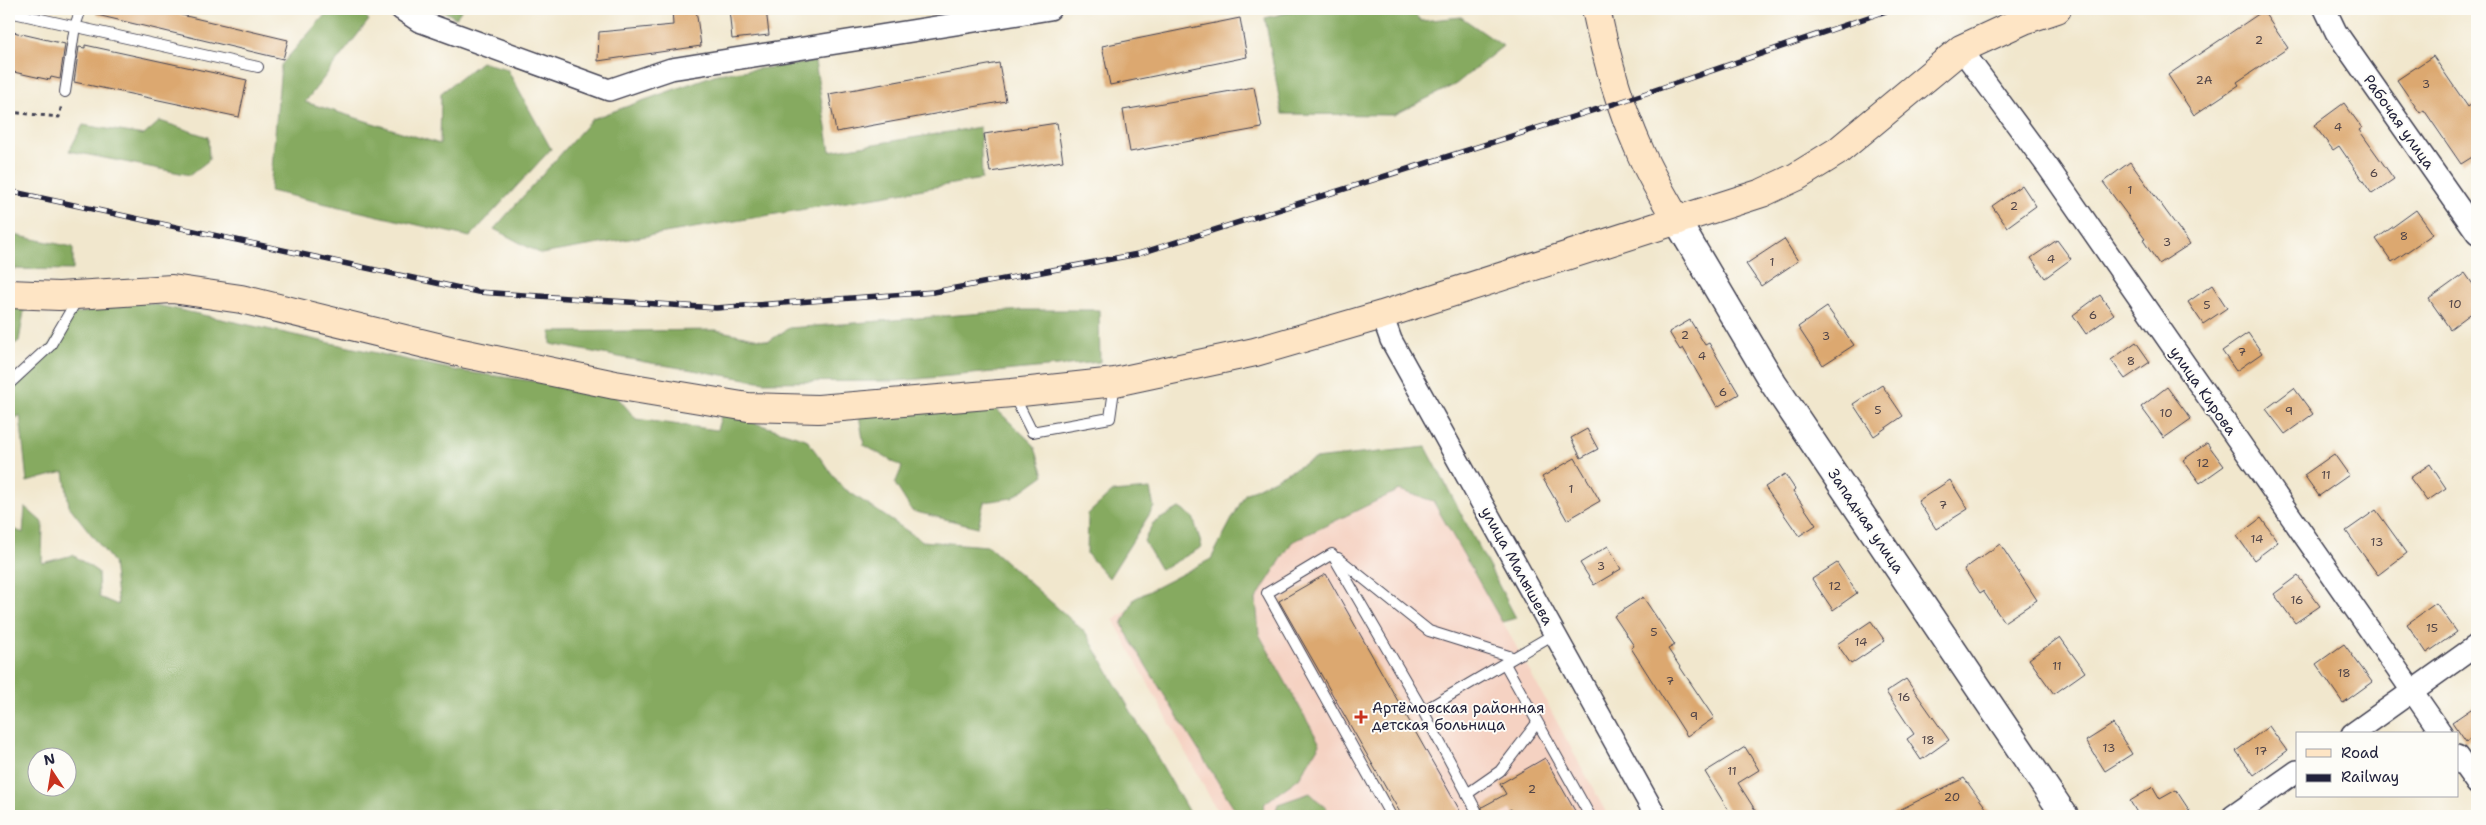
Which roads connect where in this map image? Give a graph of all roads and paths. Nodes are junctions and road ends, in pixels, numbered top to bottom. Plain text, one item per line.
1 (81, 9) edge
2 (401, 9) edge
3 (1050, 9) edge
4 (1596, 9) edge
5 (2057, 9) edge
6 (2325, 9) edge
7 (9, 12) edge
8 (75, 26) junction
9 (1961, 50) junction
10 (258, 67) dead end
11 (65, 92) joint
12 (9, 112) edge
13 (1677, 221) junction
14 (2477, 233) edge
15 (9, 294) edge
16 (80, 295) junction
17 (1382, 315) junction
18 (1115, 382) junction
19 (9, 384) edge
20 (1012, 393) junction
21 (1332, 554) junction
22 (1554, 634) junction
23 (2477, 645) edge
24 (1509, 661) junction
25 (2412, 692) junction
26 (1423, 711) junction
27 (1537, 723) junction
28 (2355, 732) edge
29 (2441, 732) edge
30 (2458, 757) edge
31 (2296, 773) edge
32 (2477, 784) edge
33 (1467, 794) junction
34 (1476, 810) dead end
35 (1391, 816) edge
36 (1590, 816) edge
37 (1656, 816) edge
38 (2065, 816) edge
39 (2233, 816) edge

1 - 8 lane
2 - 3 street
4 - 13 main road
5 - 9 main road
6 - 14 street, Рабочая улица
7 - 8 lane
8 - 10 lane
8 - 11 lane
9 - 13 main road
9 - 25 street, улица Кирова
11 - 12 path
13 - 17 main road
13 - 38 street, Западная улица
15 - 16 main road
16 - 19 lane
16 - 20 main road
17 - 18 main road
17 - 22 street, улица Малышева
18 - 20 main road
18 - 20 lane
21 - 24 lane
21 - 26 lane
21 - 35 lane
22 - 24 lane
22 - 37 street, улица Малышева
23 - 25 street
24 - 26 lane
24 - 27 lane
25 - 28 street
25 - 29 street, улица Кирова
26 - 33 lane
27 - 33 lane
27 - 36 lane
30 - 32 street
31 - 39 street
33 - 34 lane

